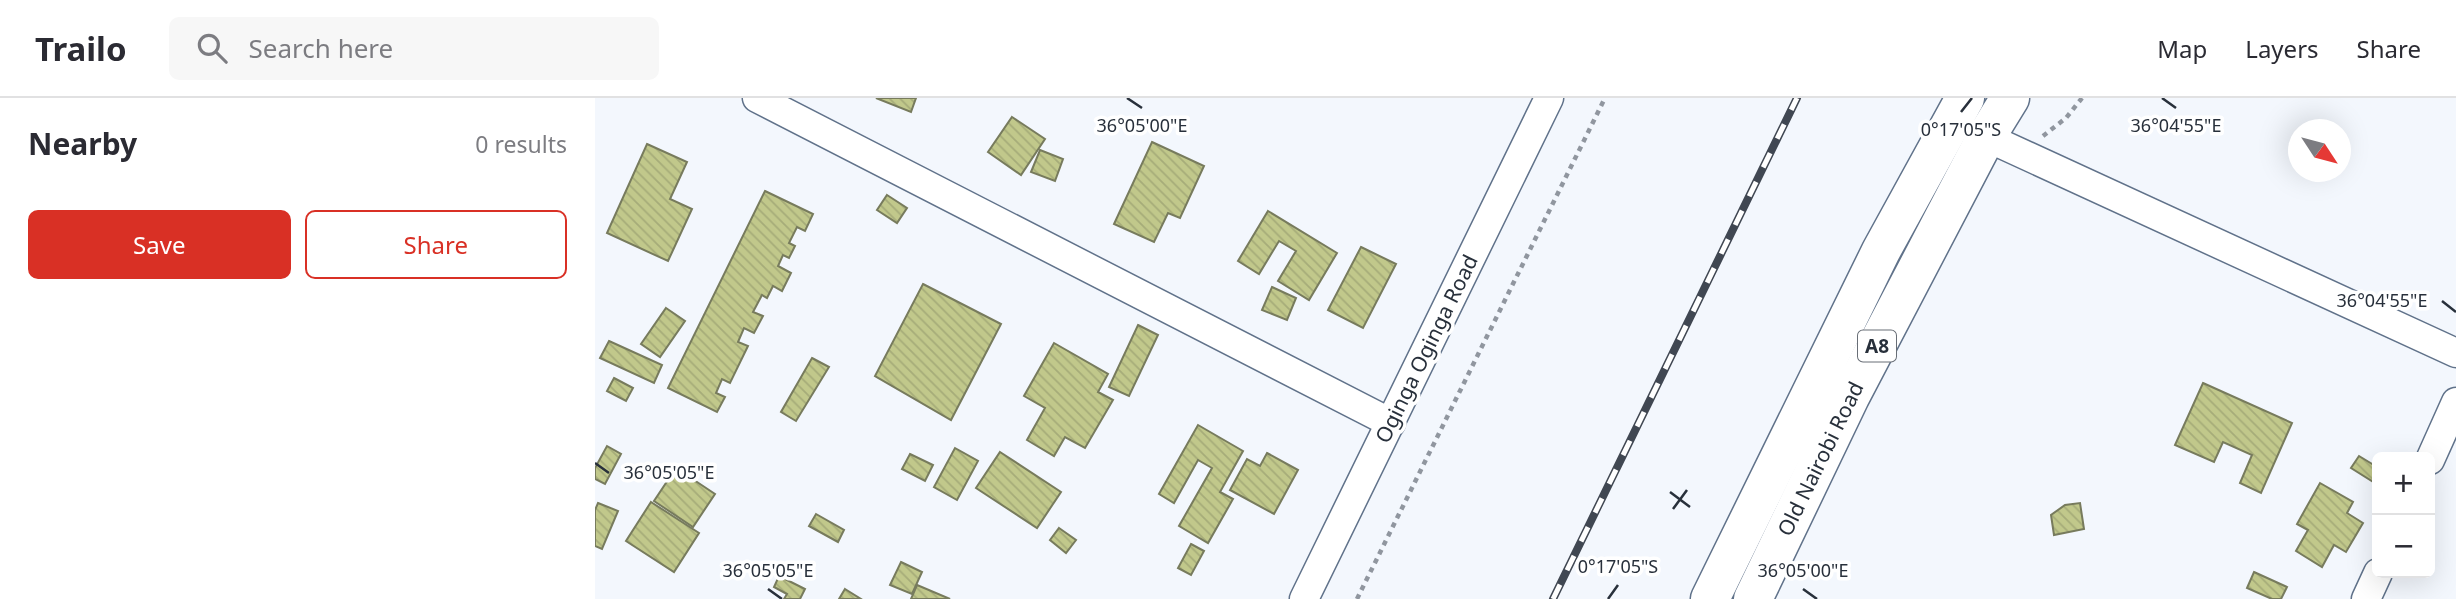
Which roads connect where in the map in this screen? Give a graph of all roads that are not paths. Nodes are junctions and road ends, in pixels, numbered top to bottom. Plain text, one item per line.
1 (757, 98) edge
2 (1549, 98) edge
3 (1965, 98) edge
4 (2010, 98) edge
5 (1986, 137) junction
6 (2456, 353) edge
7 (2456, 402) edge
8 (1391, 423) junction
9 (2434, 452) edge
10 (2376, 578) edge
11 (1304, 599) edge
12 (1710, 599) edge
13 (1753, 599) edge
14 (2366, 599) edge

1 - 8 street
2 - 8 street, Oginga Oginga Road
3 - 12 highway, Old Nairobi Road / A8
4 - 5 highway, Old Nairobi Road / A8
5 - 6 street
5 - 13 highway, Old Nairobi Road / A8
7 - 9 street
8 - 11 street, Oginga Oginga Road
10 - 14 street

